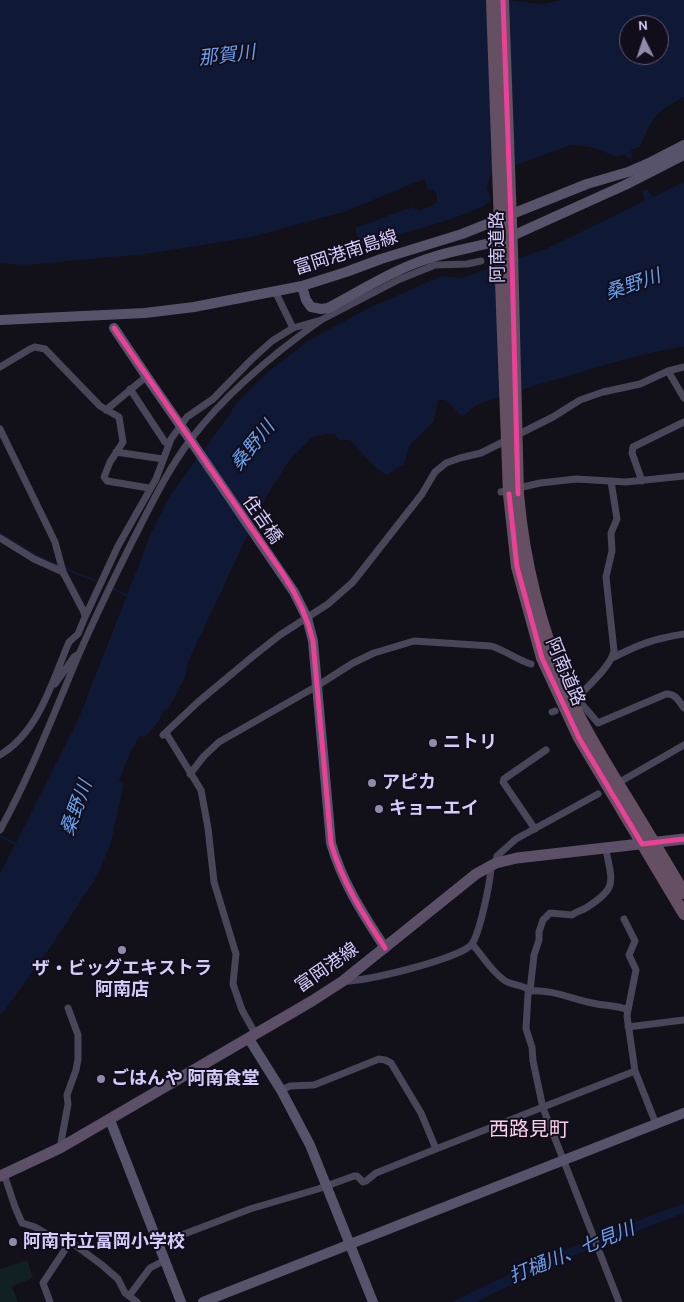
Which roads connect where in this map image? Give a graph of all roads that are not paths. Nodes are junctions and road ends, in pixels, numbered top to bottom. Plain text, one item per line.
1 (492, 0) edge
2 (502, 0) edge
3 (684, 145) edge
4 (684, 154) edge
5 (505, 224) junction
6 (506, 238) junction
7 (481, 261) dead end
8 (302, 286) junction
9 (275, 291) junction
10 (100, 314) junction
11 (122, 314) junction
12 (0, 320) edge
13 (321, 320) junction
14 (114, 328) junction
15 (293, 328) junction
16 (0, 367) edge
17 (684, 367) edge
18 (668, 371) junction
19 (149, 380) junction
20 (130, 389) junction
21 (684, 398) edge
22 (106, 410) junction
23 (684, 422) edge
24 (1, 432) edge
25 (189, 439) junction
26 (169, 445) junction
27 (116, 452) junction
28 (163, 459) junction
29 (684, 476) edge
30 (610, 481) junction
31 (642, 481) junction
32 (149, 488) junction
33 (509, 493) junction
34 (0, 538) edge
35 (63, 569) junction
36 (306, 616) junction
37 (85, 617) junction
38 (684, 634) edge
39 (79, 654) junction
40 (612, 658) junction
41 (531, 664) dead end
42 (317, 686) junction
43 (46, 696) junction
44 (684, 708) edge
45 (684, 745) edge
46 (546, 750) dead end
47 (0, 755) edge
48 (190, 774) junction
49 (618, 783) junction
50 (598, 794) dead end
51 (535, 829) junction
52 (0, 830) edge
53 (684, 840) edge
54 (648, 843) junction
55 (607, 856) dead end
56 (493, 864) junction
57 (684, 893) edge
58 (684, 914) edge
59 (624, 919) dead end
60 (472, 944) junction
61 (385, 948) junction
62 (342, 981) junction
63 (530, 991) junction
64 (68, 1008) dead end
65 (628, 1010) junction
66 (684, 1020) edge
67 (628, 1027) junction
68 (252, 1037) junction
69 (635, 1071) junction
70 (281, 1090) junction
71 (543, 1108) junction
72 (684, 1113) edge
73 (110, 1120) junction
74 (656, 1124) junction
75 (60, 1148) junction
76 (436, 1149) junction
77 (563, 1160) junction
78 (2, 1175) edge
79 (327, 1186) junction
80 (70, 1242) junction
81 (158, 1244) junction
82 (350, 1246) junction
83 (164, 1260) junction
84 (129, 1296) junction
85 (50, 1302) edge
86 (137, 1302) edge
87 (181, 1302) edge
88 (203, 1302) edge
89 (373, 1302) edge
90 (619, 1302) edge

1 - 5 highway, 阿南道路, bridge
2 - 5 highway, 阿南道路, bridge
3 - 8 street, 富岡港南島線
4 - 6 street
5 - 6 highway, 阿南道路
6 - 8 street
6 - 33 highway, 阿南道路, bridge
7 - 13 street
8 - 9 street, 富岡港南島線
9 - 11 street, 富岡港南島線
9 - 15 street
10 - 11 street, 富岡港南島線
10 - 12 street, 富岡港南島線
10 - 14 street, 住吉橋
11 - 14 street
13 - 15 street
13 - 25 street
14 - 19 street, 住吉橋
15 - 26 street
16 - 22 street
17 - 18 street
18 - 21 street
18 - 36 street
19 - 20 street
19 - 25 street, 住吉橋, bridge
20 - 22 street
20 - 26 street
22 - 27 street
23 - 31 street
24 - 35 street
25 - 36 street, 住吉橋
25 - 39 street
26 - 28 street
27 - 28 street
27 - 32 street
28 - 32 street
29 - 31 street
30 - 31 street
30 - 33 street
30 - 40 street
32 - 37 street
33 - 49 highway, 阿南道路
33 - 54 highway, 阿南道路
34 - 35 street
35 - 37 street
36 - 42 street, 住吉橋
36 - 48 street
37 - 43 street
38 - 40 street
39 - 43 street
39 - 52 street
40 - 44 street
41 - 42 street
42 - 48 street
42 - 61 street, 住吉橋
43 - 47 street
45 - 49 street
46 - 51 street
48 - 68 street
49 - 54 highway, 阿南道路
50 - 51 street
51 - 56 street
53 - 54 main road, 富岡港線
54 - 56 main road, 富岡港線
54 - 57 highway, 阿南道路
54 - 58 highway, 阿南道路
55 - 63 street
56 - 60 street
56 - 61 main road, 富岡港線
59 - 65 street
60 - 62 street
60 - 63 street
61 - 62 main road, 富岡港線
62 - 68 main road, 富岡港線
63 - 65 street
63 - 71 street
64 - 75 street
65 - 67 street
66 - 67 street
67 - 69 street
68 - 70 street
68 - 73 main road, 富岡港線
69 - 71 street
69 - 74 street
70 - 76 street
70 - 79 street
71 - 76 street
71 - 77 street
72 - 74 street
73 - 75 main road, 富岡港線
73 - 81 street
74 - 77 street
75 - 78 main road, 富岡港線
76 - 79 street
77 - 82 street
77 - 90 street
78 - 80 street
79 - 81 street
79 - 82 street
80 - 84 street
80 - 85 street
81 - 83 street
82 - 88 street
82 - 89 street
83 - 84 street
83 - 87 street
84 - 86 street

